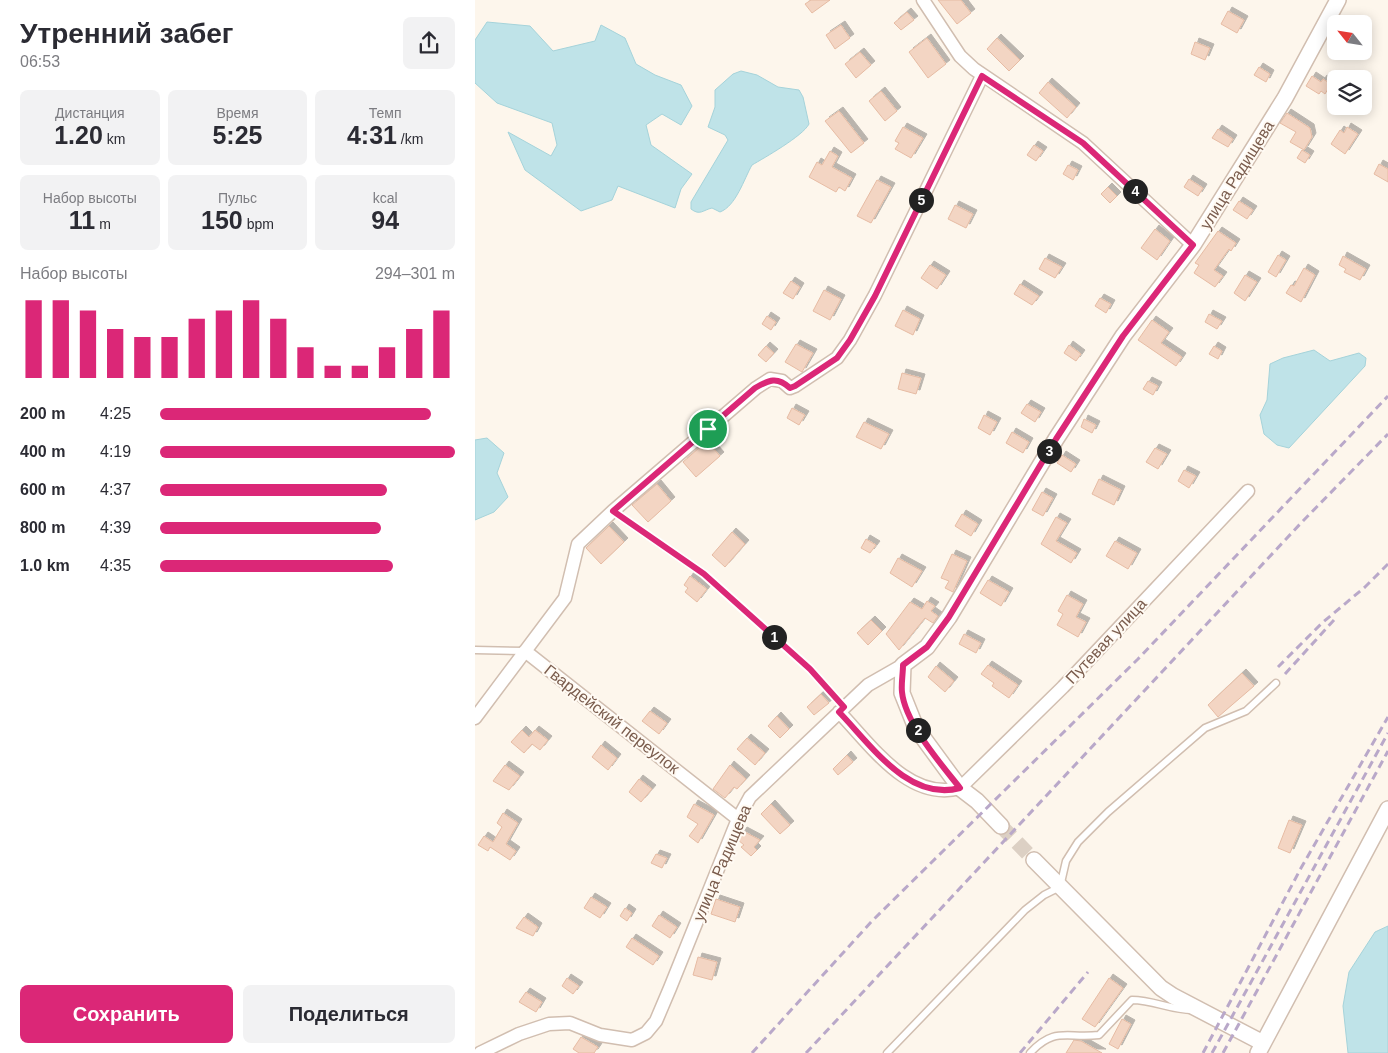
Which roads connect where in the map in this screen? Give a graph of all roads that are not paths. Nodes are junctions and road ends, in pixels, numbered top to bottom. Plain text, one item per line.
1 (923, 0) edge
2 (1338, 0) edge
3 (982, 76) junction
4 (1193, 245) junction
5 (1248, 491) dead end
6 (613, 511) junction
7 (475, 650) edge
8 (525, 651) junction
9 (903, 665) junction
10 (1275, 683) dead end
11 (841, 710) junction
12 (475, 718) edge
13 (960, 788) junction
14 (1388, 809) edge
15 (738, 819) junction
16 (1001, 826) tunnel mouth
17 (1035, 860) tunnel mouth
18 (1060, 887) junction
19 (1199, 1010) junction
20 (1261, 1048) edge
21 (479, 1049) edge
22 (887, 1053) edge
23 (1030, 1053) edge

1 - 3 street
2 - 4 street, улица Радищева
3 - 4 street
3 - 6 street
4 - 9 street, улица Радищева
5 - 13 street, Путевая улица
6 - 8 street
6 - 11 lane
7 - 8 lane
8 - 12 street
8 - 15 street, Гвардейский переулок
9 - 11 street, улица Радищева
9 - 13 street
10 - 18 lane
11 - 13 street
11 - 15 street, улица Радищева
13 - 16 street
14 - 20 street
15 - 21 street, улица Радищева
17 - 18 street
18 - 19 street
18 - 22 lane
19 - 20 street
19 - 23 lane

